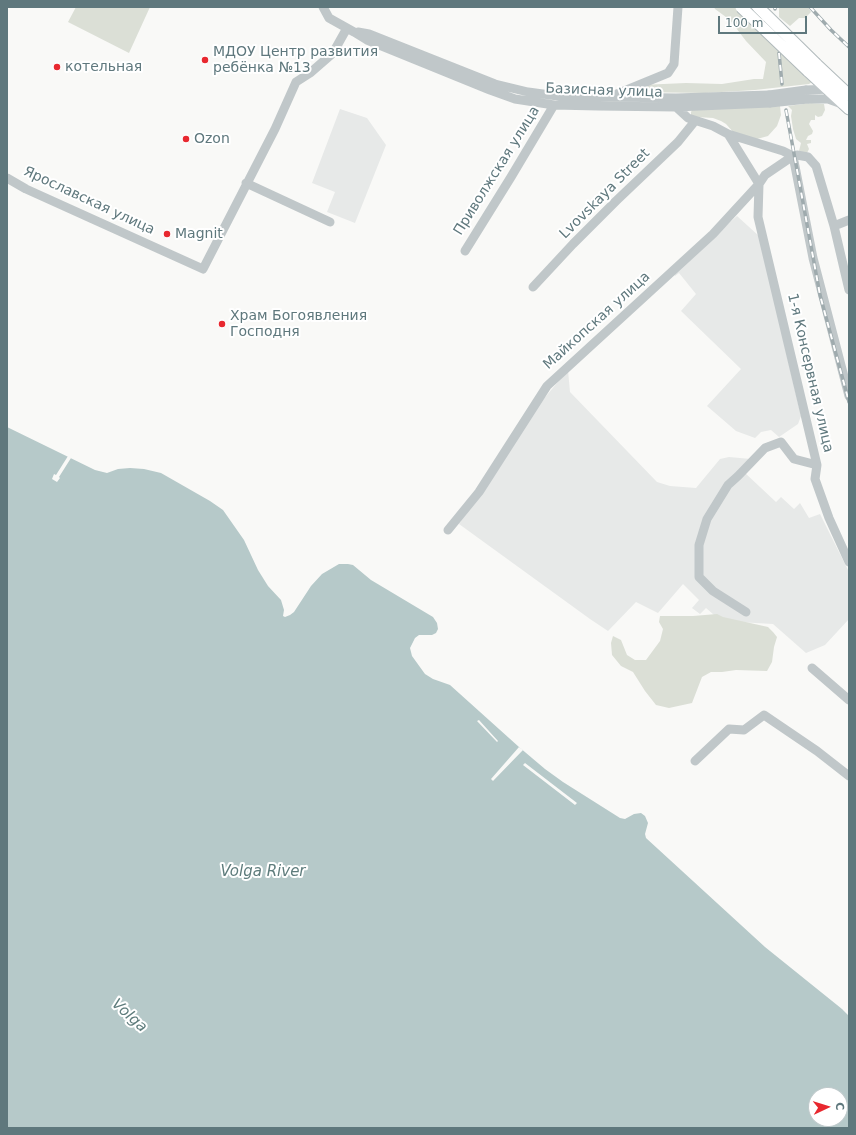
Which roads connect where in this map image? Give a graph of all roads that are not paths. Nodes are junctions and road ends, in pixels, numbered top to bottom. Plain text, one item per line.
1 (323, 7) edge
2 (678, 7) edge
3 (741, 7) edge
4 (758, 7) edge
5 (350, 30) junction
6 (816, 79) junction
7 (832, 91) junction
8 (808, 93) junction
9 (609, 97) junction
10 (848, 101) edge
11 (676, 103) junction
12 (554, 105) junction
13 (696, 121) junction
14 (728, 134) junction
15 (793, 156) junction
16 (7, 178) edge
17 (246, 184) junction
18 (759, 184) junction
19 (849, 220) edge
20 (330, 222) dead end
21 (834, 226) junction
22 (465, 251) dead end
23 (534, 287) dead end
24 (849, 290) edge
25 (849, 396) edge
26 (817, 465) junction
27 (448, 530) dead end
28 (849, 562) edge
29 (746, 612) dead end
30 (812, 668) dead end
31 (849, 700) edge
32 (695, 761) dead end
33 (849, 776) edge

1 - 5 street, Базисная улица
2 - 9 street
3 - 6 main road, bridge
4 - 7 main road, bridge
5 - 9 street, Базисная улица
5 - 12 street, Базисная улица
5 - 17 street
6 - 7 main road
6 - 8 street
7 - 8 street, Базисная улица
7 - 10 main road
8 - 11 street, Базисная улица, bridge
9 - 11 street, Базисная улица
11 - 12 street, Базисная улица
11 - 13 street
12 - 22 street, Приволжская улица
13 - 14 street
13 - 23 street, Lvovskaya Street
14 - 15 street
14 - 18 street
15 - 18 street, Майкопская улица
15 - 21 street
15 - 25 street
16 - 17 street, Ярославская улица
17 - 20 street
18 - 26 street, 1-я Консервная улица
18 - 27 street, Майкопская улица
19 - 21 street
21 - 24 street
26 - 28 street, 1-я Консервная улица
26 - 29 street
30 - 31 street
32 - 33 street

